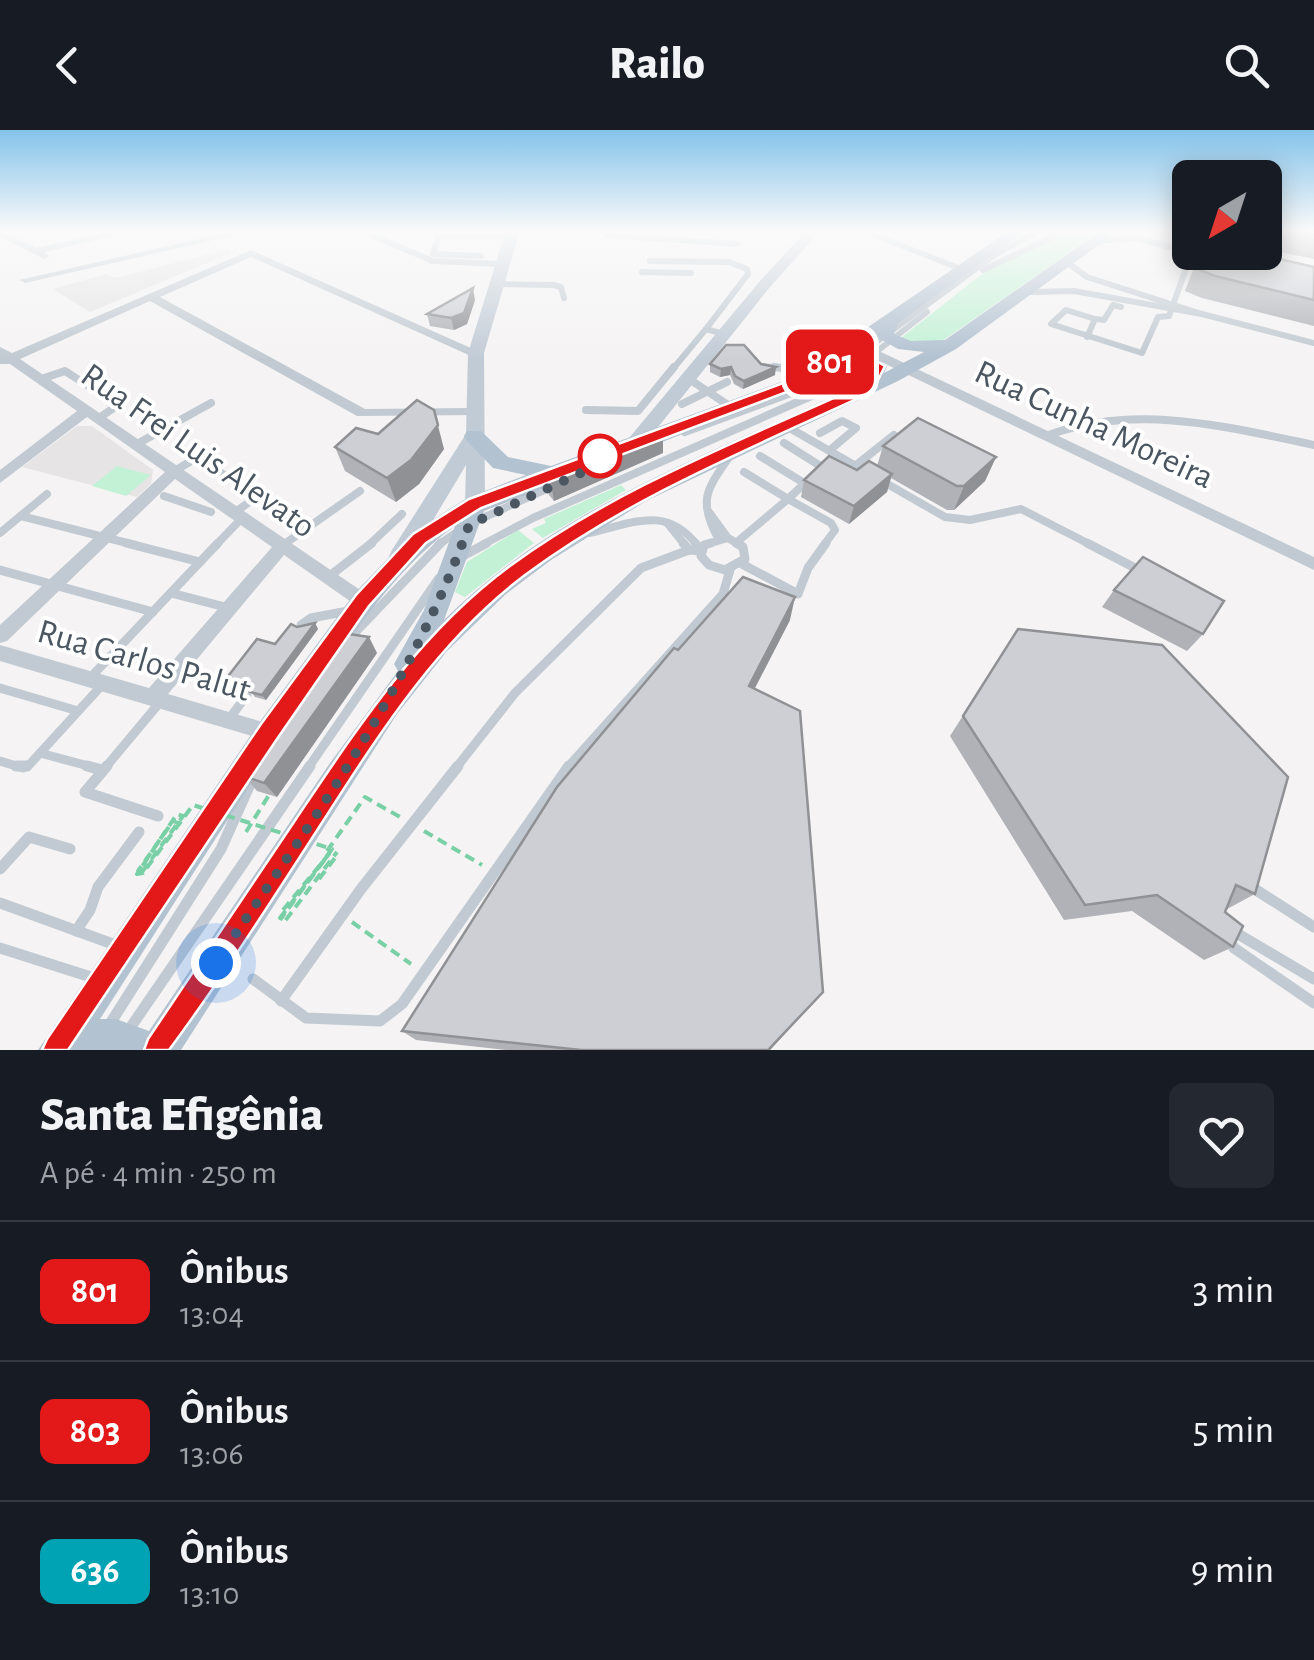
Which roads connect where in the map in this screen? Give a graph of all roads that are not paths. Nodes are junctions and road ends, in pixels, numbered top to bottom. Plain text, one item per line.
1 (54, 273) edge
2 (205, 273) edge
3 (297, 273) edge
4 (499, 273) edge
5 (748, 273) edge
6 (777, 273) edge
7 (956, 273) edge
8 (972, 273) edge
9 (979, 273) edge
10 (1055, 273) edge
11 (1081, 273) edge
12 (1184, 273) edge
13 (25, 280) dead end
14 (496, 284) junction
15 (1031, 292) junction
16 (151, 296) junction
17 (564, 298) dead end
18 (1173, 303) junction
19 (1170, 314) junction
20 (1202, 314) junction
21 (891, 316) junction
22 (1158, 317) junction
23 (1095, 319) junction
24 (1087, 336) junction
25 (720, 337) junction
26 (888, 338) junction
27 (948, 343) junction
28 (1314, 343) edge
29 (476, 353) junction
30 (858, 354) junction
31 (3, 357) edge
32 (772, 361) dead end
33 (764, 366) edge
34 (906, 369) junction
35 (808, 371) junction
36 (41, 379) junction
37 (727, 382) dead end
38 (866, 389) junction
39 (710, 390) junction
40 (682, 392) junction
41 (211, 403) dead end
42 (586, 410) dead end
43 (721, 411) junction
44 (474, 412) junction
45 (93, 414) junction
46 (820, 433) dead end
47 (785, 435) junction
48 (474, 436) junction
49 (894, 436) edge
50 (1046, 436) junction
51 (636, 442) junction
52 (137, 444) junction
53 (1314, 445) edge
54 (830, 450) junction
55 (760, 456) dead end
56 (739, 461) junction
57 (856, 466) junction
58 (176, 470) junction
59 (556, 473) junction
60 (0, 478) edge
61 (804, 482) junction
62 (206, 492) junction
63 (360, 492) dead end
64 (48, 494) dead end
65 (164, 496) dead end
66 (788, 498) junction
67 (188, 504) junction
68 (211, 512) dead end
69 (402, 514) dead end
70 (472, 514) junction
71 (238, 515) junction
72 (21, 516) junction
73 (0, 533) edge
74 (105, 537) junction
75 (566, 538) junction
76 (728, 539) junction
77 (282, 546) junction
78 (695, 550) junction
79 (398, 559) junction
80 (456, 560) junction
81 (200, 562) junction
82 (1314, 564) edge
83 (0, 570) edge
84 (734, 570) junction
85 (327, 578) junction
86 (1154, 578) edge
87 (54, 584) junction
88 (742, 584) edge
89 (171, 593) junction
90 (798, 594) junction
91 (359, 605) junction
92 (795, 606) edge
93 (229, 608) junction
94 (153, 612) junction
95 (301, 625) edge
96 (0, 636) edge
97 (0, 653) edge
98 (97, 680) junction
99 (0, 688) edge
100 (246, 695) edge
101 (158, 697) junction
102 (389, 699) junction
103 (78, 712) junction
104 (228, 719) junction
105 (269, 732) junction
106 (40, 752) junction
107 (0, 760) edge
108 (102, 770) junction
109 (158, 816) dead end
110 (139, 832) dead end
111 (70, 849) dead end
112 (0, 869) edge
113 (1250, 886) edge
114 (0, 903) edge
115 (1314, 927) edge
116 (76, 931) junction
117 (0, 948) edge
118 (124, 948) junction
119 (1314, 979) edge
120 (253, 980) dead end
121 (102, 981) junction
122 (281, 1001) junction
123 (1314, 1003) edge
124 (123, 1045) edge
125 (57, 1050) edge
126 (69, 1050) edge

1 - 13 street
2 - 16 street
3 - 29 street
4 - 14 main road
5 - 25 lane
6 - 25 main road
7 - 21 main road
8 - 26 lane
9 - 26 lane
10 - 15 main road
11 - 18 lane
12 - 18 lane
14 - 17 lane
14 - 29 main road
15 - 19 lane
15 - 27 main road
16 - 31 street
16 - 44 street
18 - 19 lane
18 - 20 lane
19 - 20 lane
19 - 22 lane
20 - 28 lane
21 - 26 main road
21 - 30 main road
22 - 23 lane
22 - 24 lane
23 - 24 lane
23 - 24 lane
25 - 40 main road
25 - 42 lane
26 - 27 main road
26 - 30 lane
27 - 34 main road
29 - 44 main road
30 - 34 street, Rua Cunha Moreira
30 - 35 main road
30 - 38 main road
30 - 70 lane
30 - 80 lane
31 - 36 street, Rua Frei Luis Alevato
32 - 35 lane
33 - 35 lane
34 - 38 main road
34 - 50 street, Rua Cunha Moreira
35 - 43 main road
36 - 45 street, Rua Frei Luis Alevato
36 - 45 lane
37 - 39 lane
38 - 47 main road
39 - 40 lane
39 - 40 lane
39 - 43 lane
40 - 43 main road
40 - 51 main road
41 - 52 lane
43 - 51 main road
44 - 48 main road
45 - 52 street, Rua Frei Luis Alevato
45 - 60 street
46 - 54 lane
47 - 54 lane
47 - 56 main road
47 - 61 lane
48 - 59 main road
48 - 70 main road
48 - 79 main road
49 - 57 lane
50 - 53 lane
50 - 82 street, Rua Cunha Moreira
51 - 59 main road
52 - 58 street, Rua Frei Luis Alevato
54 - 57 lane
55 - 61 lane
56 - 66 lane
56 - 75 main road
56 - 76 lane
57 - 86 lane
58 - 62 street, Rua Frei Luis Alevato
58 - 71 lane
58 - 74 street
59 - 70 main road
61 - 66 lane
62 - 67 lane
62 - 71 street, Rua Frei Luis Alevato
63 - 77 lane
64 - 72 lane
65 - 67 lane
66 - 76 lane
66 - 90 lane
67 - 68 lane
69 - 85 lane
70 - 79 main road
70 - 80 main road
70 - 124 lane
71 - 77 street, Rua Frei Luis Alevato
71 - 81 lane
72 - 73 lane
72 - 74 lane
74 - 81 lane
74 - 87 street
75 - 78 lane
75 - 102 main road
76 - 78 lane
76 - 84 lane
77 - 85 street, Rua Frei Luis Alevato
77 - 93 street
78 - 84 lane
78 - 122 lane
79 - 91 main road
80 - 102 main road
80 - 124 lane
81 - 89 lane
83 - 87 lane
84 - 88 lane
84 - 90 lane
84 - 122 lane
85 - 91 street, Rua Frei Luis Alevato
87 - 94 lane
87 - 96 street
89 - 93 lane
89 - 94 lane
90 - 92 lane
91 - 95 lane
91 - 105 main road
93 - 101 street
94 - 98 lane
97 - 98 street, Rua Carlos Palut
98 - 101 street, Rua Carlos Palut
98 - 103 lane
99 - 103 lane
100 - 104 lane
101 - 104 street, Rua Carlos Palut
101 - 108 lane
102 - 124 main road
103 - 106 lane
104 - 105 street, Rua Carlos Palut
105 - 118 main road
106 - 107 lane
106 - 108 lane
108 - 109 lane
110 - 116 lane
111 - 112 lane
113 - 115 lane
114 - 116 lane
116 - 118 lane
117 - 121 lane
118 - 121 main road
119 - 123 lane
120 - 122 lane
121 - 125 main road
124 - 126 main road

